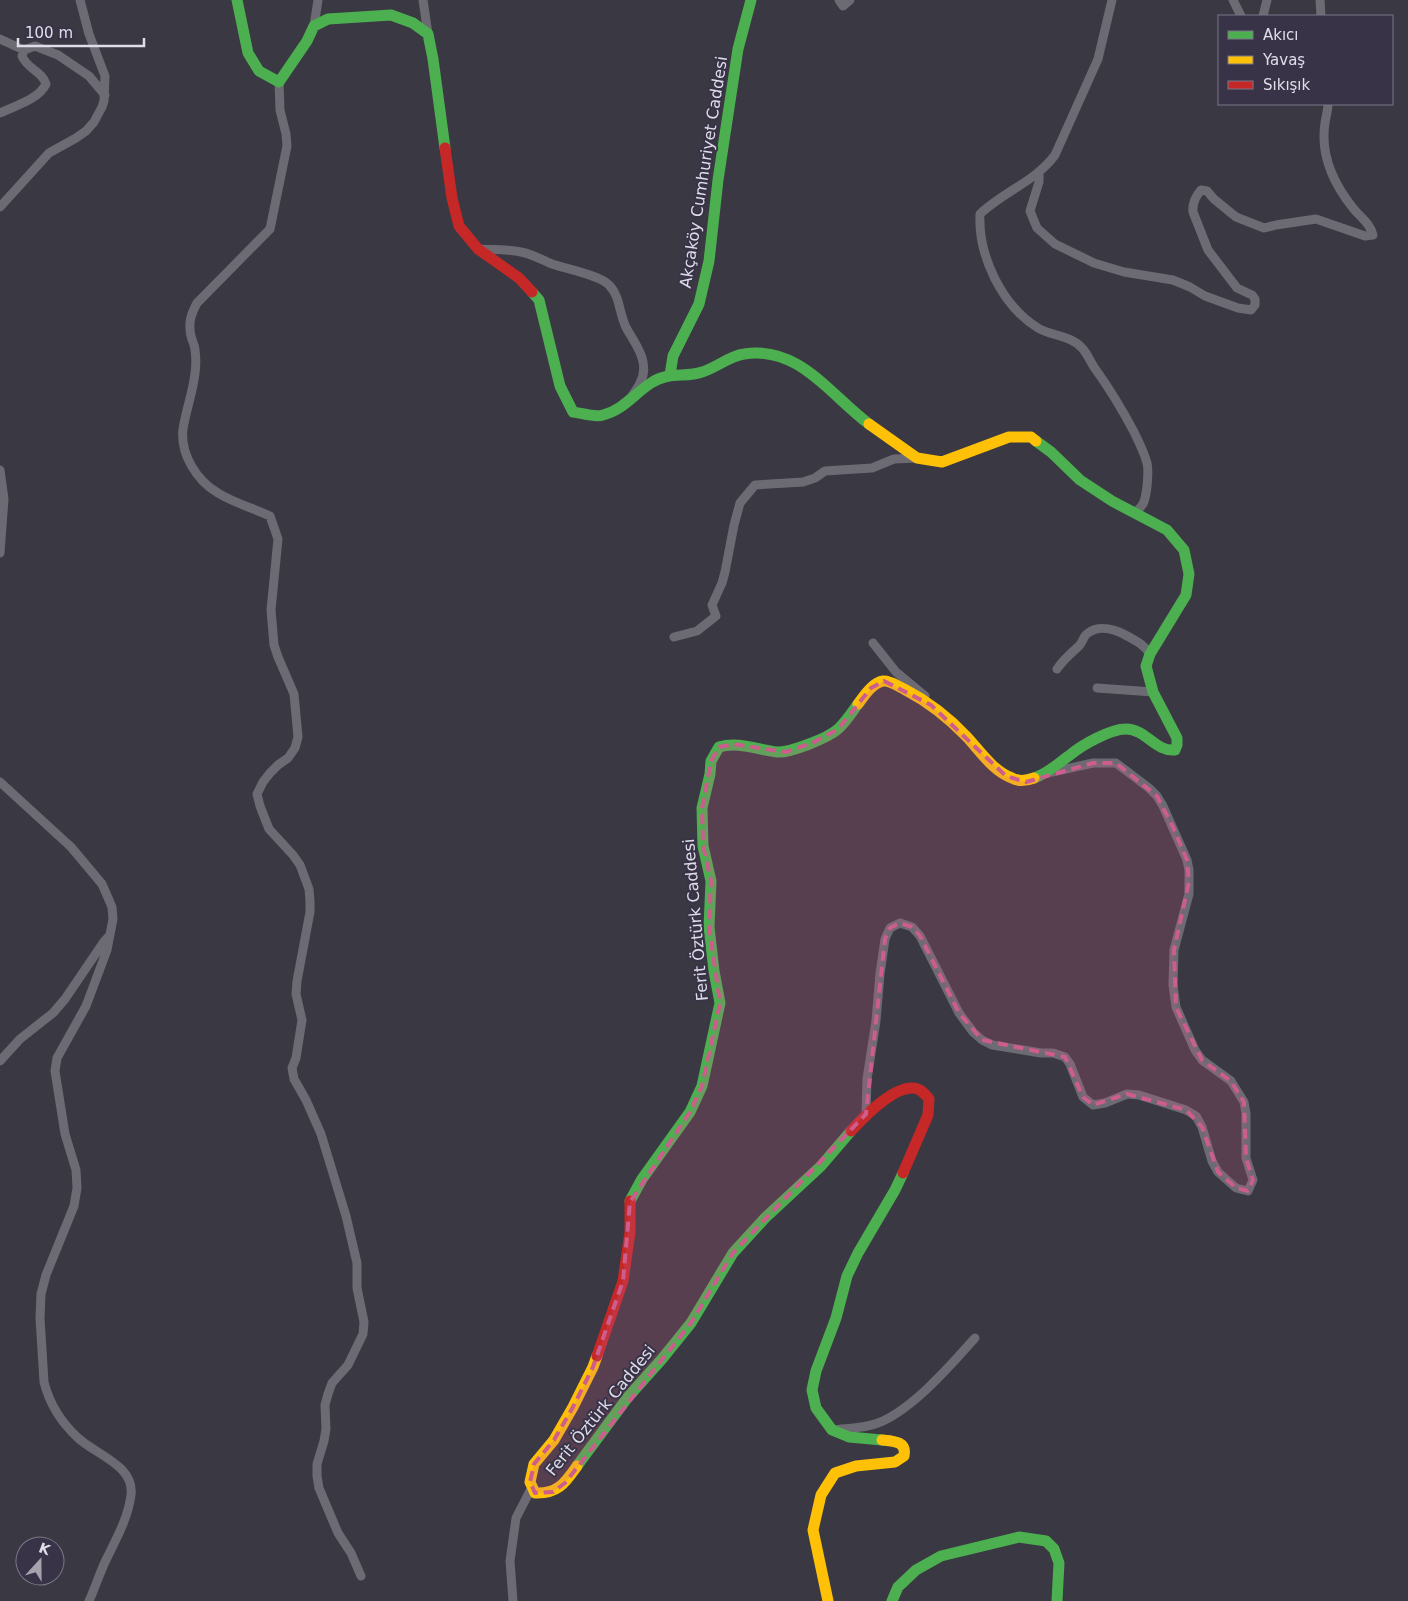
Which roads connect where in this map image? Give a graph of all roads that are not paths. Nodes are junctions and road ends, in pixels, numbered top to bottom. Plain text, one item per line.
1 (80, 0) edge
2 (237, 0) edge
3 (318, 0) edge
4 (423, 0) edge
5 (751, 0) edge
6 (839, 0) edge
7 (850, 0) edge
8 (1112, 0) edge
9 (1233, 0) edge
10 (1267, 0) edge
11 (1320, 0) edge
12 (1240, 15) edge
13 (1263, 15) edge
14 (1321, 15) edge
15 (314, 26) junction
16 (428, 34) junction
17 (0, 39) edge
18 (24, 50) junction
19 (279, 82) junction
20 (105, 95) junction
21 (1328, 105) edge
22 (0, 113) edge
23 (1039, 172) junction
24 (0, 207) edge
25 (478, 249) junction
26 (670, 376) junction
27 (628, 403) junction
28 (917, 458) junction
29 (0, 470) edge
30 (1136, 513) junction
31 (0, 553) edge
32 (674, 637) dead end
33 (873, 643) dead end
34 (1150, 654) junction
35 (1058, 669) dead end
36 (1097, 688) dead end
37 (1153, 692) junction
38 (931, 705) junction
39 (1047, 773) junction
40 (0, 782) edge
41 (109, 936) junction
42 (0, 1061) edge
43 (866, 1114) junction
44 (975, 1338) dead end
45 (832, 1430) junction
46 (532, 1487) junction
47 (361, 1576) dead end
48 (89, 1601) edge
49 (513, 1601) edge
50 (828, 1601) edge
51 (892, 1601) edge
52 (1058, 1601) edge

1 - 20 street
2 - 19 main road
3 - 15 street
4 - 16 street
5 - 26 main road, Akçaköy Cumhuriyet Caddesi
6 - 7 street
8 - 23 street
9 - 12 street
10 - 13 street
11 - 14 street
15 - 16 main road
15 - 19 main road
16 - 25 main road
17 - 18 street
18 - 20 street
18 - 22 street
19 - 47 street
20 - 24 street
21 - 23 street
23 - 30 street
25 - 27 main road
25 - 27 street
26 - 27 main road
26 - 28 main road, Ferit Öztürk Caddesi
28 - 30 main road, Ferit Öztürk Caddesi
28 - 32 street
29 - 31 street
30 - 34 main road, Ferit Öztürk Caddesi
33 - 38 street
34 - 35 street
34 - 37 main road, Ferit Öztürk Caddesi
36 - 37 street
37 - 39 main road, Ferit Öztürk Caddesi
38 - 39 main road, Ferit Öztürk Caddesi
38 - 46 main road, Ferit Öztürk Caddesi
39 - 43 street
40 - 41 street
41 - 42 street
41 - 48 street
43 - 45 main road, Ferit Öztürk Caddesi
43 - 46 main road, Ferit Öztürk Caddesi
44 - 45 street
45 - 50 main road
46 - 49 street
51 - 52 main road

